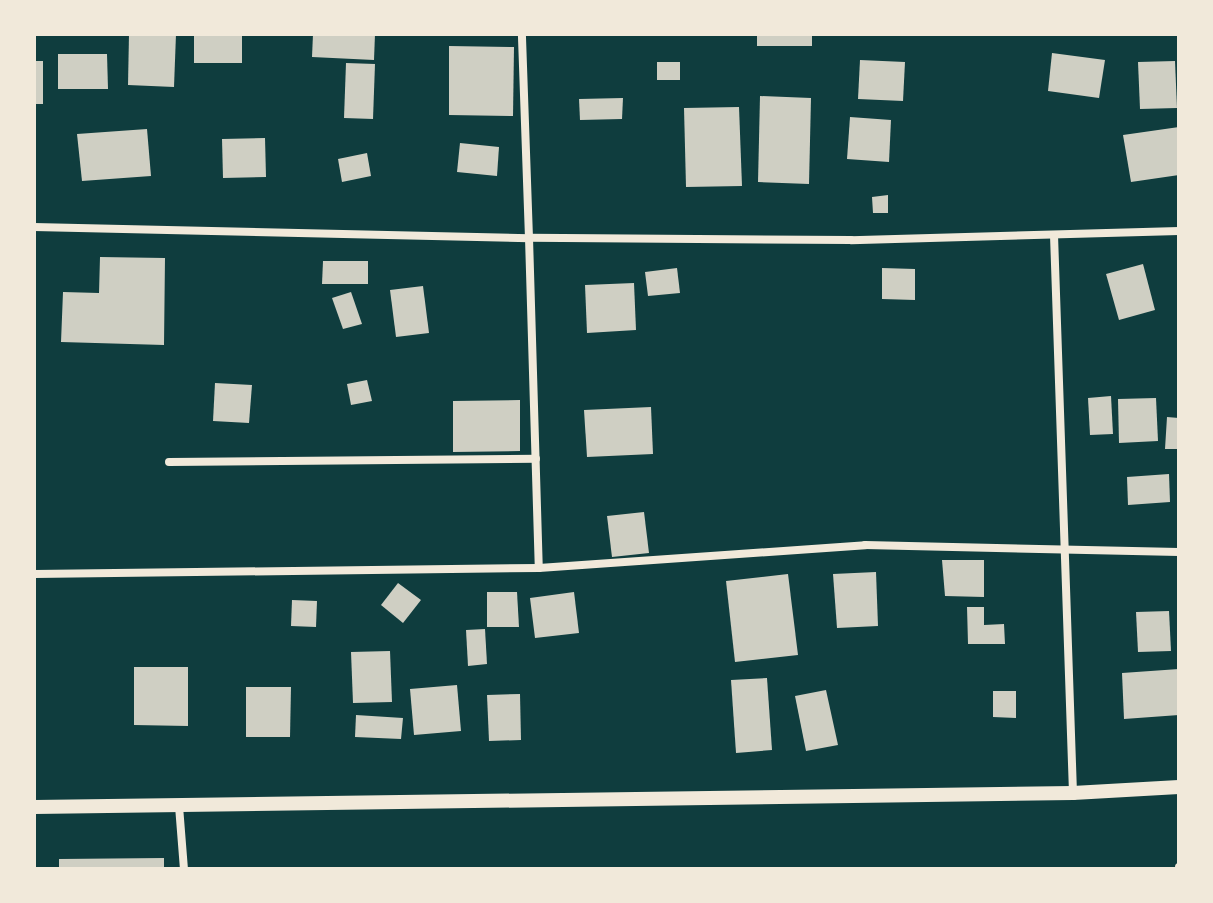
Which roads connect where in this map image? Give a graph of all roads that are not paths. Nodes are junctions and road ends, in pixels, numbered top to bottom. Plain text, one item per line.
1 (522, 34) edge
2 (34, 227) edge
3 (1179, 231) edge
4 (1054, 235) junction
5 (529, 238) junction
6 (536, 459) junction
7 (169, 462) dead end
8 (1063, 548) junction
9 (1179, 552) edge
10 (539, 568) junction
11 (34, 574) edge
12 (1179, 787) edge
13 (1073, 793) junction
14 (179, 806) junction
15 (34, 807) edge
16 (184, 869) edge

1 - 5 street
2 - 5 street
3 - 4 street
4 - 5 street
4 - 8 street
5 - 6 street
6 - 7 street
6 - 10 street
8 - 9 street
8 - 10 street
8 - 13 street
10 - 11 street
12 - 13 street
13 - 14 street
14 - 15 street
14 - 16 street

